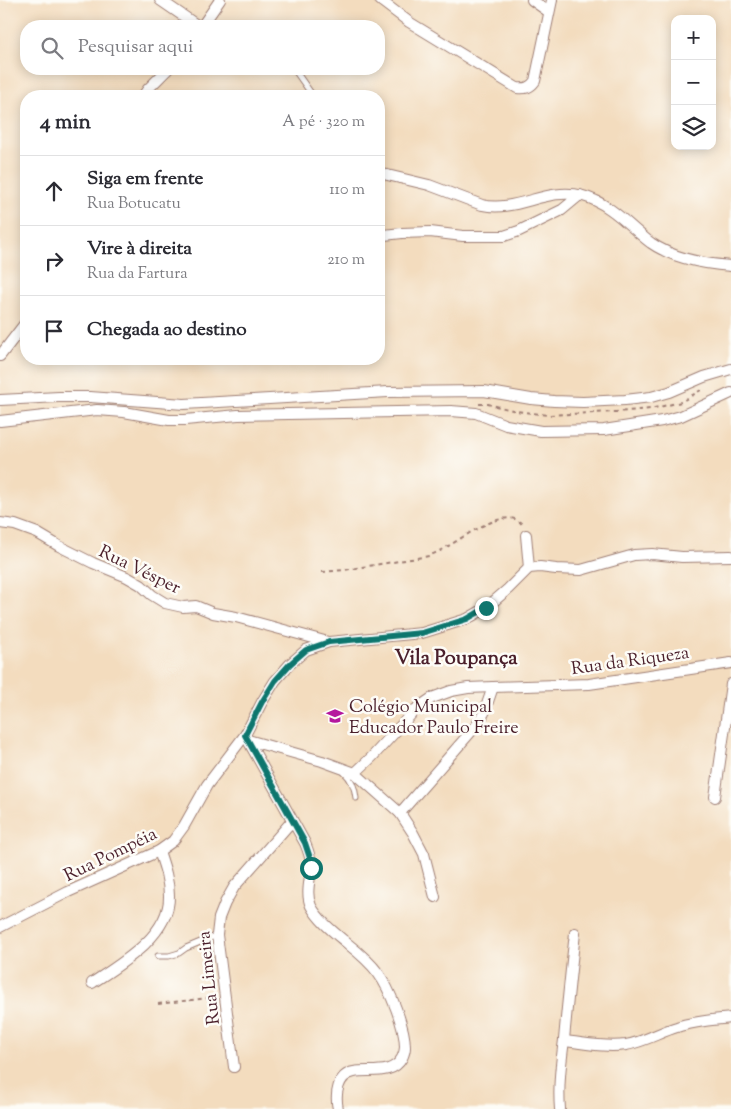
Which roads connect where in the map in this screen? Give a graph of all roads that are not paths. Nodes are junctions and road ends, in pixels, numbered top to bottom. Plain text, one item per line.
1 (160, 0) edge
2 (220, 0) edge
3 (380, 0) edge
4 (532, 0) edge
5 (552, 0) edge
6 (550, 12) junction
7 (189, 20) edge
8 (206, 20) edge
9 (162, 75) edge
10 (298, 75) edge
11 (147, 90) edge
12 (309, 90) edge
13 (385, 174) edge
14 (580, 195) junction
15 (385, 235) edge
16 (731, 266) edge
17 (20, 330) edge
18 (0, 356) edge
19 (731, 369) edge
20 (731, 393) edge
21 (0, 400) edge
22 (0, 421) edge
23 (0, 523) edge
24 (526, 535) road end
25 (731, 556) edge
26 (529, 568) junction
27 (329, 642) junction
28 (731, 662) edge
29 (731, 684) edge
30 (493, 687) junction
31 (247, 737) junction
32 (336, 766) junction
33 (355, 773) junction
34 (715, 797) dead end
35 (356, 798) dead end
36 (400, 813) junction
37 (292, 821) junction
38 (160, 851) junction
39 (435, 897) dead end
40 (0, 927) edge
41 (576, 933) dead end
42 (217, 935) junction
43 (158, 956) dead end
44 (92, 983) dead end
45 (731, 1018) edge
46 (564, 1041) junction
47 (234, 1067) dead end
48 (338, 1109) edge
49 (560, 1109) edge

1 - 7 street
2 - 8 street
3 - 6 street
4 - 6 street
5 - 6 street
9 - 11 street
10 - 12 lane
13 - 14 street
14 - 15 street
14 - 16 street
17 - 18 street
19 - 21 street
20 - 22 street
23 - 27 street, Rua Vésper
24 - 26 street
25 - 26 street
26 - 27 street
27 - 31 street, Rua Pompéia
28 - 30 street, Rua da Riqueza
29 - 34 street
30 - 33 street, Rua da Riqueza
30 - 36 street
31 - 32 street
31 - 37 street
31 - 38 street, Rua Pompéia
32 - 33 street
32 - 35 lane
33 - 36 street
36 - 39 street
37 - 42 street, Rua Limeira
37 - 48 street
38 - 40 street, Rua Pompéia
38 - 44 street
41 - 46 street
42 - 43 lane
42 - 47 street, Rua Limeira
45 - 46 street
46 - 49 street

